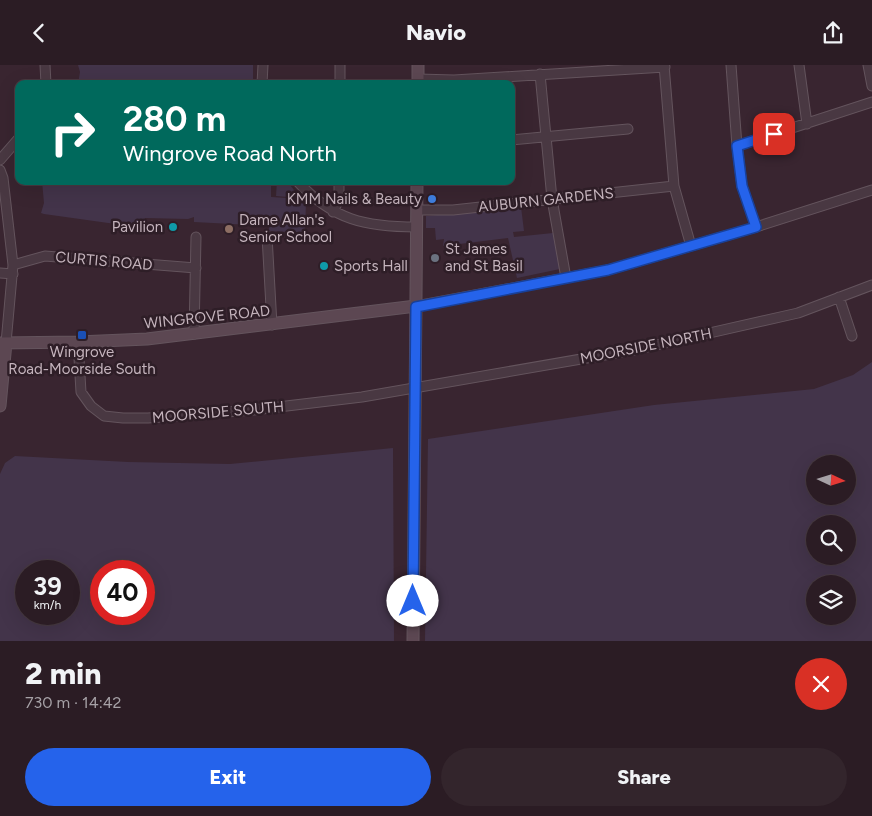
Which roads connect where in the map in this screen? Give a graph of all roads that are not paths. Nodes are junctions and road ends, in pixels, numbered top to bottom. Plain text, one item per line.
1 (45, 65) edge
2 (263, 65) edge
3 (340, 65) edge
4 (418, 65) edge
5 (731, 65) edge
6 (799, 65) edge
7 (868, 65) edge
8 (664, 66) edge
9 (540, 74) junction
10 (46, 80) edge
11 (262, 80) edge
12 (340, 80) edge
13 (418, 80) edge
14 (436, 80) edge
15 (872, 86) edge
16 (872, 102) edge
17 (807, 124) junction
18 (628, 129) dead end
19 (546, 137) junction
20 (515, 140) edge
21 (15, 143) edge
22 (737, 146) junction
23 (0, 160) edge
24 (0, 170) edge
25 (301, 185) edge
26 (339, 185) edge
27 (417, 185) edge
28 (674, 186) junction
29 (872, 190) edge
30 (552, 199) junction
31 (417, 209) junction
32 (333, 212) junction
33 (416, 227) junction
34 (756, 227) junction
35 (267, 236) dead end
36 (196, 237) dead end
37 (691, 246) junction
38 (196, 268) junction
39 (13, 269) junction
40 (0, 273) edge
41 (566, 278) junction
42 (872, 285) edge
43 (839, 297) junction
44 (416, 307) junction
45 (272, 325) junction
46 (194, 334) junction
47 (852, 336) dead end
48 (78, 342) junction
49 (3, 343) edge
50 (414, 389) junction
51 (0, 405) edge
52 (413, 641) edge

1 - 10 street
2 - 11 street
3 - 12 street
4 - 13 street
5 - 22 street
6 - 17 street
7 - 15 street
8 - 9 street
8 - 28 street
9 - 14 street
9 - 19 street
16 - 17 street
17 - 22 street
18 - 19 street
19 - 20 street
19 - 30 street
21 - 23 street
22 - 34 street
24 - 39 street
25 - 32 street
26 - 32 street
27 - 31 street
28 - 30 street, AUBURN GARDENS
28 - 37 street
29 - 34 street
30 - 31 street, AUBURN GARDENS
30 - 41 street
31 - 33 street
32 - 33 street
33 - 44 street
34 - 37 street
35 - 45 street
36 - 38 street
37 - 41 street
38 - 39 street, CURTIS ROAD
38 - 46 street
39 - 40 street, CURTIS ROAD
39 - 49 street
41 - 44 street
42 - 43 street, MOORSIDE NORTH
43 - 47 street
43 - 50 street, MOORSIDE NORTH
44 - 45 street, WINGROVE ROAD
44 - 50 street
45 - 46 street, WINGROVE ROAD
46 - 48 street, WINGROVE ROAD
48 - 49 street, WINGROVE ROAD
48 - 50 street, MOORSIDE SOUTH
49 - 51 street
50 - 52 street

